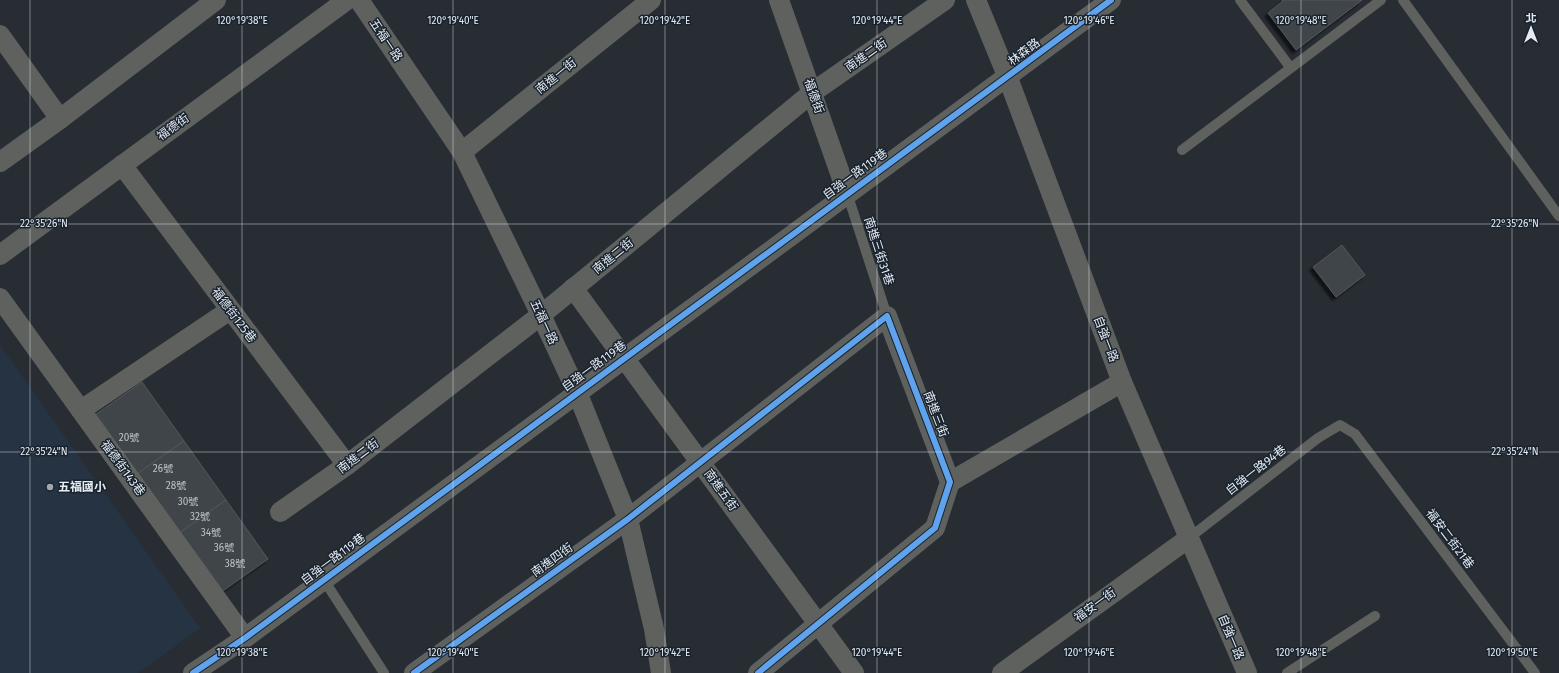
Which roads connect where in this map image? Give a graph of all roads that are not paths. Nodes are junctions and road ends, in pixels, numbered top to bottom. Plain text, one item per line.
1 (216, 0) edge
2 (347, 0) edge
3 (359, 0) edge
4 (651, 0) edge
5 (780, 0) edge
6 (945, 0) edge
7 (976, 0) edge
8 (1111, 0) edge
9 (1240, 0) edge
10 (1381, 0) edge
11 (1402, 0) edge
12 (0, 35) edge
13 (1290, 67) junction
14 (1008, 78) junction
15 (813, 92) junction
16 (60, 119) junction
17 (1182, 150) dead end
18 (462, 152) junction
19 (0, 162) edge
20 (122, 165) junction
21 (847, 193) junction
22 (1559, 216) edge
23 (0, 255) edge
24 (573, 288) junction
25 (0, 298) edge
26 (230, 310) junction
27 (542, 315) junction
28 (887, 316) junction
29 (624, 358) junction
30 (1122, 382) junction
31 (577, 392) junction
32 (81, 410) junction
33 (1340, 425) joint
34 (700, 462) junction
35 (347, 465) junction
36 (950, 482) junction
37 (280, 512) dead end
38 (628, 519) junction
39 (1188, 538) junction
40 (324, 580) junction
41 (1375, 616) dead end
42 (818, 624) junction
43 (245, 638) junction
44 (193, 673) edge
45 (384, 673) edge
46 (414, 673) edge
47 (661, 673) edge
48 (758, 673) edge
49 (854, 673) edge
50 (1002, 673) edge
51 (1247, 673) edge
52 (1287, 673) edge
53 (1535, 673) edge

1 - 16 street
2 - 20 street, 福德街
3 - 18 street, 五福一路
4 - 18 street, 南進一街
5 - 15 street, 福德街
6 - 15 street, 南進二街
7 - 14 street, 自強一路
8 - 14 street, 林森路
9 - 13 lane
10 - 13 lane
11 - 22 lane
12 - 16 street
13 - 17 lane
14 - 21 street, 自強一路119巷
14 - 30 street, 自強一路
15 - 21 street, 福德街
15 - 24 street, 南進二街
16 - 19 street
18 - 27 street, 五福一路
20 - 23 street, 福德街
20 - 26 street, 福德街125巷
21 - 28 lane, 南進三街31巷
21 - 29 street, 自強一路119巷
24 - 27 street, 南進二街
24 - 29 street, 南進五街
25 - 32 street, 福德街143巷
26 - 32 street
26 - 35 street, 福德街125巷
27 - 31 street, 五福一路
27 - 35 street, 南進二街
28 - 34 street
28 - 36 street, 南進三街
29 - 31 street, 自強一路119巷
29 - 34 street, 南進五街
30 - 36 street
30 - 39 street, 自強一路
31 - 38 street, 五福一路
31 - 40 street, 自強一路119巷
32 - 43 street, 福德街143巷
33 - 39 lane, 自強一路94巷
33 - 53 lane, 福安二街21巷
34 - 38 street, 南進四街
34 - 42 street, 南進五街
35 - 37 street, 南進二街
36 - 42 street
38 - 46 street, 南進四街
38 - 47 street, 五福一路
39 - 50 street, 福安一街
39 - 51 street, 自強一路
40 - 43 street, 自強一路119巷
40 - 45 lane
41 - 52 lane
42 - 48 street
42 - 49 street, 南進五街
43 - 44 street, 自強一路119巷

